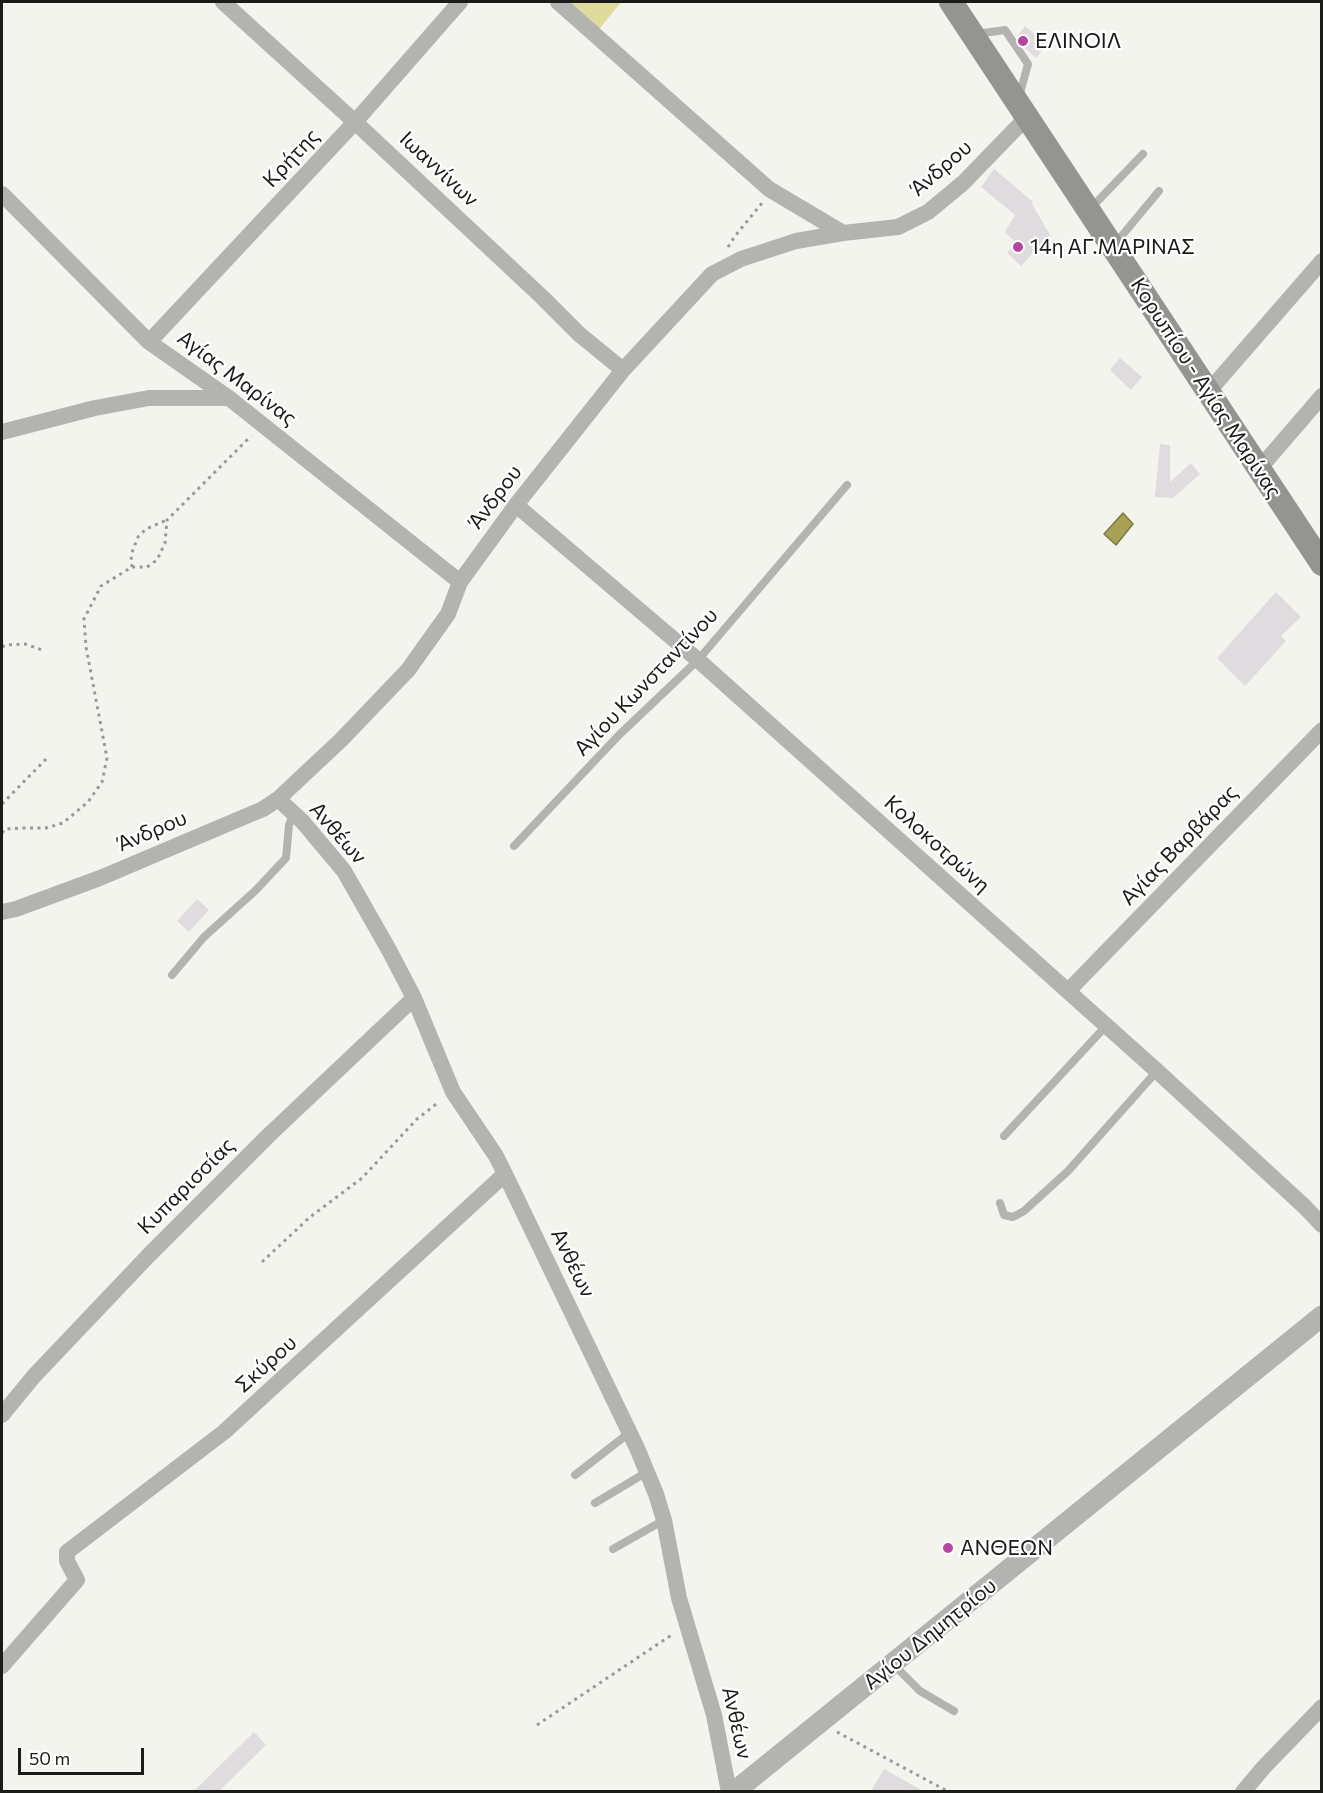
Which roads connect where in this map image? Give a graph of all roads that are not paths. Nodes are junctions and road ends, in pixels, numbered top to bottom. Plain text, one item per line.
1 (223, 2) edge
2 (460, 2) edge
3 (558, 2) edge
4 (951, 2) edge
5 (1022, 110) junction
6 (355, 122) junction
7 (1143, 154) dead end
8 (1159, 191) dead end
9 (2, 194) edge
10 (1089, 211) junction
11 (843, 233) junction
12 (1113, 247) junction
13 (1322, 261) edge
14 (149, 342) junction
15 (624, 370) junction
16 (1208, 392) junction
17 (1322, 396) edge
18 (229, 398) junction
19 (2, 432) edge
20 (1259, 469) junction
21 (847, 485) dead end
22 (516, 505) junction
23 (1322, 564) edge
24 (460, 582) junction
25 (698, 660) junction
26 (1322, 730) edge
27 (278, 799) junction
28 (292, 814) junction
29 (514, 846) dead end
30 (2, 912) edge
31 (172, 975) dead end
32 (1068, 991) junction
33 (414, 998) junction
34 (1106, 1026) junction
35 (1157, 1071) junction
36 (1005, 1136) dead end
37 (505, 1174) junction
38 (1000, 1203) dead end
39 (1322, 1225) edge
40 (1322, 1316) edge
41 (2, 1415) edge
42 (629, 1432) junction
43 (647, 1472) junction
44 (575, 1475) dead end
45 (595, 1503) dead end
46 (664, 1520) junction
47 (613, 1549) dead end
48 (893, 1664) junction
49 (2, 1666) edge
50 (1322, 1707) edge
51 (954, 1711) dead end
52 (729, 1791) edge
53 (734, 1791) edge
54 (1243, 1791) edge

1 - 6 street, Ιωαννίνων
2 - 6 street, Κρήτης
3 - 11 street
4 - 5 main road, Κορωπίου - Αγίας Μαρίνας
5 - 10 main road, Κορωπίου - Αγίας Μαρίνας
5 - 11 street, Άνδρου
6 - 14 street, Κρήτης
6 - 15 street, Ιωαννίνων
7 - 10 lane
8 - 12 lane
9 - 14 street, Αγίας Μαρίνας
10 - 12 main road, Κορωπίου - Αγίας Μαρίνας
11 - 15 street, Άνδρου
12 - 16 main road, Κορωπίου - Αγίας Μαρίνας
13 - 16 street
14 - 18 street, Αγίας Μαρίνας
15 - 22 street, Άνδρου
16 - 20 main road, Κορωπίου - Αγίας Μαρίνας
17 - 20 street
18 - 19 street
18 - 24 street, Αγίας Μαρίνας
20 - 23 main road, Κορωπίου - Αγίας Μαρίνας
21 - 25 lane, Αγίου Κωνσταντίνου
22 - 24 street, Άνδρου
22 - 25 street, Κολοκοτρώνη
24 - 27 street, Άνδρου
25 - 29 lane, Αγίου Κωνσταντίνου
25 - 32 street, Κολοκοτρώνη
26 - 32 street, Αγίας Βαρβάρας
27 - 28 street, Ανθέων
27 - 30 street, Άνδρου
28 - 31 lane
28 - 33 street, Ανθέων
32 - 34 street, Κολοκοτρώνη
33 - 37 street, Ανθέων
33 - 41 street, Κυπαρισσίας
34 - 35 street, Κολοκοτρώνη
34 - 36 lane
35 - 38 lane
35 - 39 street, Κολοκοτρώνη
37 - 42 street, Ανθέων
37 - 49 street, Σκύρου
40 - 48 street, Αγίου Δημητρίου
42 - 43 street, Ανθέων
42 - 44 lane
43 - 45 lane
43 - 46 street, Ανθέων
46 - 47 lane
46 - 52 street, Ανθέων
48 - 51 lane
48 - 53 street, Αγίου Δημητρίου
50 - 54 street

